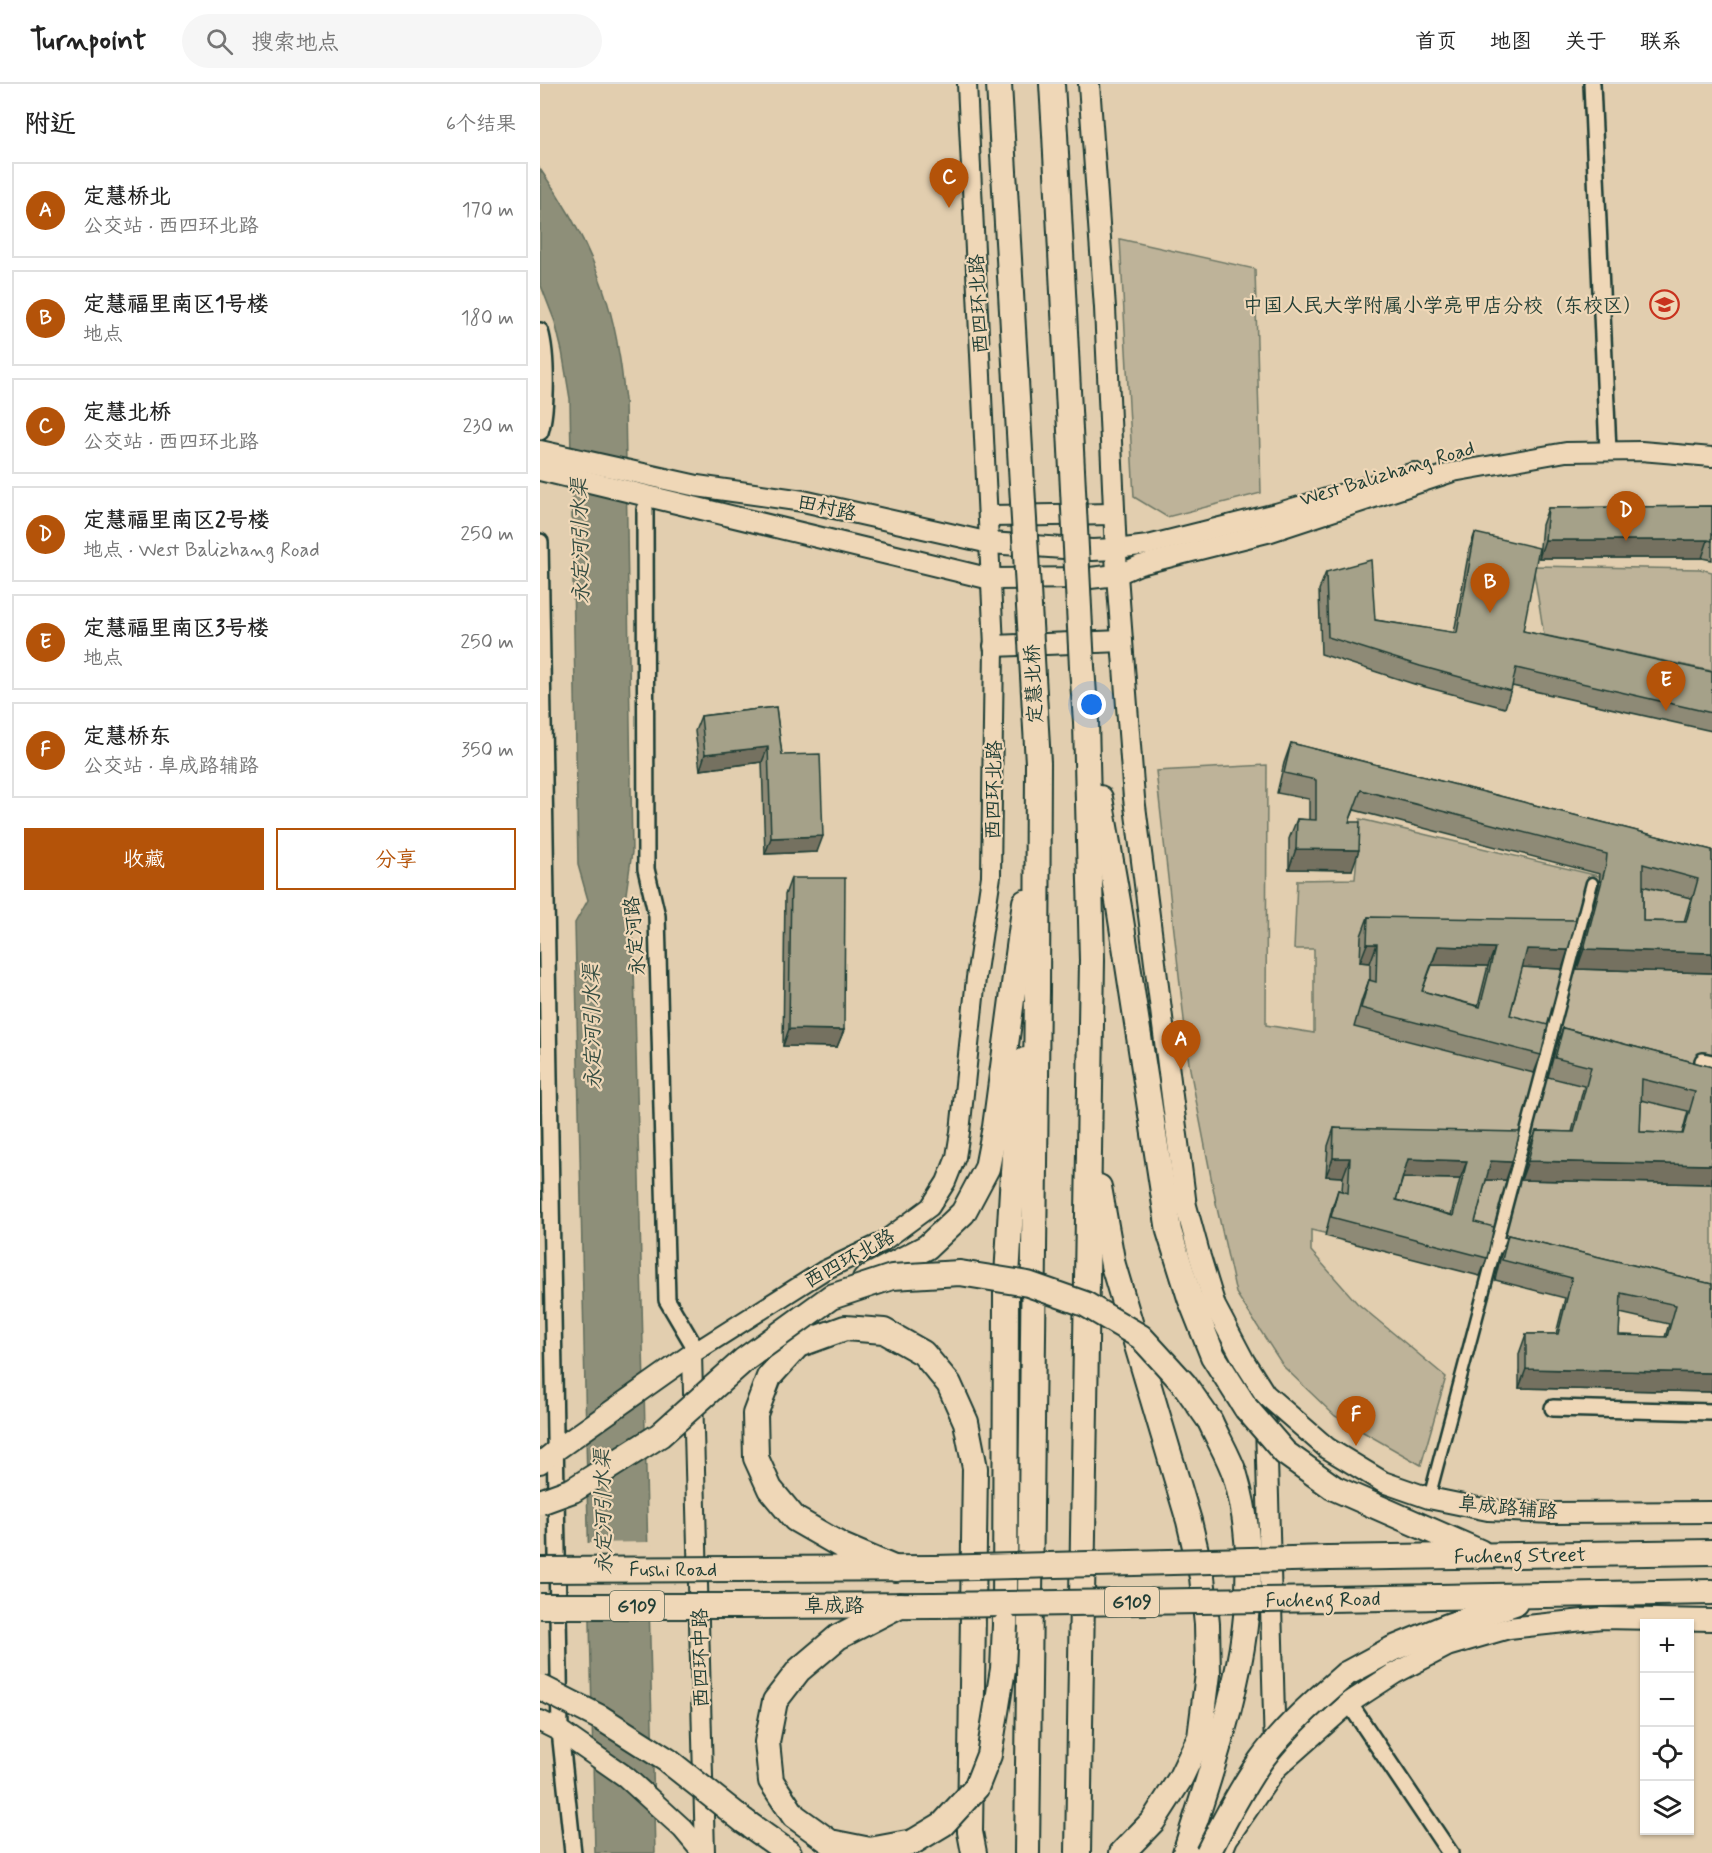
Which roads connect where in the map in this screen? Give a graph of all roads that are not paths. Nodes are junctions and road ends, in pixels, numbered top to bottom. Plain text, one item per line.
1 (967, 84) edge
2 (999, 84) edge
3 (1052, 84) edge
4 (1089, 84) edge
5 (1592, 84) edge
6 (540, 331) edge
7 (540, 432) edge
8 (1608, 446) junction
9 (1712, 447) edge
10 (1712, 457) edge
11 (545, 462) edge
12 (634, 482) junction
13 (645, 509) dead end
14 (1114, 514) junction
15 (989, 516) junction
16 (540, 542) edge
17 (990, 543) junction
18 (1116, 549) junction
19 (1117, 575) junction
20 (991, 579) junction
21 (1122, 641) junction
22 (994, 646) junction
23 (1086, 722) junction
24 (1038, 805) junction
25 (1592, 883) dead end
26 (1037, 993) junction
27 (1090, 1132) junction
28 (1497, 1244) junction
29 (1542, 1254) edge
30 (831, 1297) junction
31 (694, 1353) junction
32 (1256, 1401) junction
33 (1553, 1408) dead end
34 (1712, 1412) edge
35 (547, 1457) edge
36 (1429, 1498) junction
37 (540, 1502) edge
38 (1712, 1512) edge
39 (1712, 1552) edge
40 (1488, 1555) junction
41 (1329, 1558) joint
42 (935, 1568) joint
43 (540, 1569) edge
44 (735, 1569) joint
45 (896, 1569) junction
46 (1712, 1592) edge
47 (1535, 1596) junction
48 (900, 1605) junction
49 (935, 1605) joint
50 (540, 1606) edge
51 (734, 1606) joint
52 (1712, 1620) edge
53 (540, 1687) edge
54 (1349, 1703) junction
55 (540, 1720) edge
56 (560, 1731) junction
57 (1276, 1768) junction
58 (744, 1821) junction
59 (573, 1853) edge
60 (704, 1853) edge
61 (780, 1853) edge
62 (789, 1853) edge
63 (974, 1853) edge
64 (1027, 1853) edge
65 (1078, 1853) edge
66 (1122, 1853) edge
67 (1185, 1853) edge
68 (1208, 1853) edge
69 (1221, 1853) edge
70 (1450, 1853) edge

1 - 15 street, 西四环北路
2 - 24 highway, 定慧北桥, bridge
3 - 23 highway, bridge
4 - 14 main road
5 - 8 street
6 - 7 street
8 - 9 street, West Balizhang Road
8 - 10 street, West Balizhang Road
8 - 18 street, West Balizhang Road
8 - 19 street, West Balizhang Road
11 - 12 main road, 田村路
12 - 17 main road, 田村路
12 - 20 main road, 田村路
13 - 31 street, 永定河路
14 - 15 main road
14 - 18 main road
15 - 17 street, 西四环北路
16 - 35 street
17 - 18 main road, 田村路
17 - 20 street, 西四环北路
18 - 19 main road
19 - 20 main road, 田村路
19 - 21 main road
20 - 22 street, 西四环北路
21 - 22 main road
21 - 32 main road
22 - 31 street, 西四环北路
23 - 27 highway
23 - 32 highway
24 - 26 highway
24 - 30 highway, bridge
25 - 28 street
26 - 48 highway, bridge
26 - 64 highway
27 - 65 highway
27 - 66 highway
28 - 29 street
28 - 36 street
30 - 37 highway, bridge
30 - 67 highway, bridge
31 - 35 main road
31 - 60 street, 西四环中路
32 - 36 main road, 阜成路辅路
32 - 40 highway, bridge
32 - 57 main road
33 - 34 street
35 - 56 street
36 - 38 main road, 阜成路辅路
39 - 40 highway, Fucheng Street / G109
40 - 41 highway, Fucheng Street / G109
41 - 42 highway, Fucheng Road / G109, bridge
42 - 45 highway, 阜成路 / G109
43 - 44 highway, Fushi Road / G109, bridge
44 - 45 highway, 阜成路 / G109
45 - 63 highway
46 - 47 highway, Fucheng Road / G109
47 - 49 highway, Fucheng Road / G109, bridge
47 - 68 highway, bridge
48 - 49 highway, 阜成路 / G109
48 - 51 highway, 阜成路 / G109
50 - 51 highway, Fushi Road / G109, bridge
52 - 54 main road
53 - 58 highway, bridge
54 - 57 main road
54 - 70 street
55 - 56 main road
56 - 59 street
56 - 60 main road
57 - 69 main road
58 - 61 highway
58 - 62 highway

